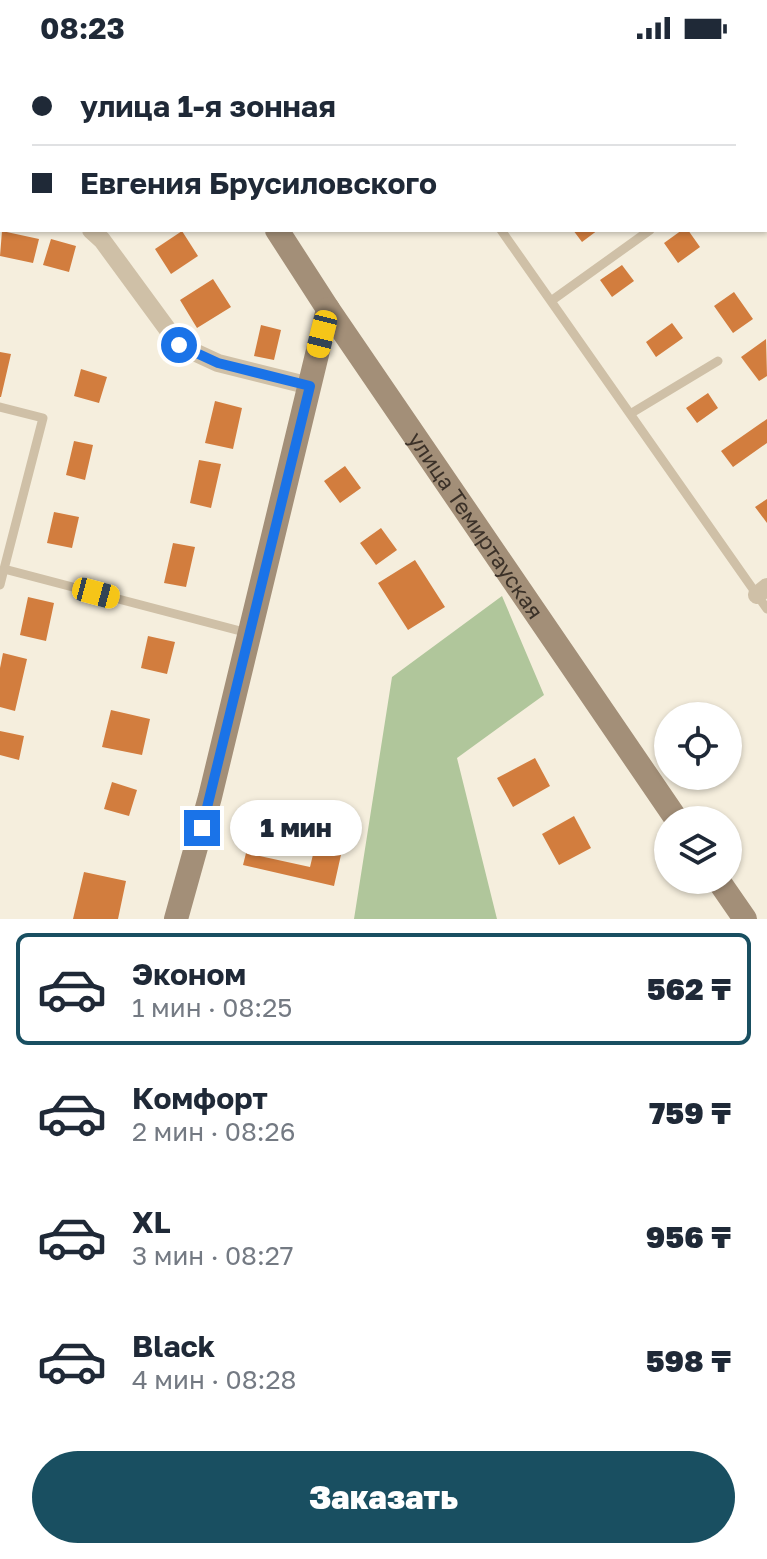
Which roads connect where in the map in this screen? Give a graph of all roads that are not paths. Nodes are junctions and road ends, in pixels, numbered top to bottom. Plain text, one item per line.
1 (93, 232) edge
2 (278, 232) edge
3 (502, 232) edge
4 (647, 232) edge
5 (551, 301) junction
6 (328, 309) junction
7 (718, 361) dead end
8 (310, 386) junction
9 (0, 407) edge
10 (630, 414) junction
11 (4, 569) junction
12 (0, 585) edge
13 (764, 597) edge
14 (250, 634) junction
15 (667, 806) edge
16 (728, 894) edge
17 (176, 919) edge
18 (745, 919) edge

1 - 8 street
2 - 6 street, улица Темиртауская
3 - 5 lane
4 - 5 lane
5 - 10 lane
6 - 8 street
6 - 15 street, улица Темиртауская
7 - 10 lane
8 - 14 street
9 - 11 lane
10 - 13 lane
11 - 12 lane
11 - 14 lane
14 - 17 street
16 - 18 street

